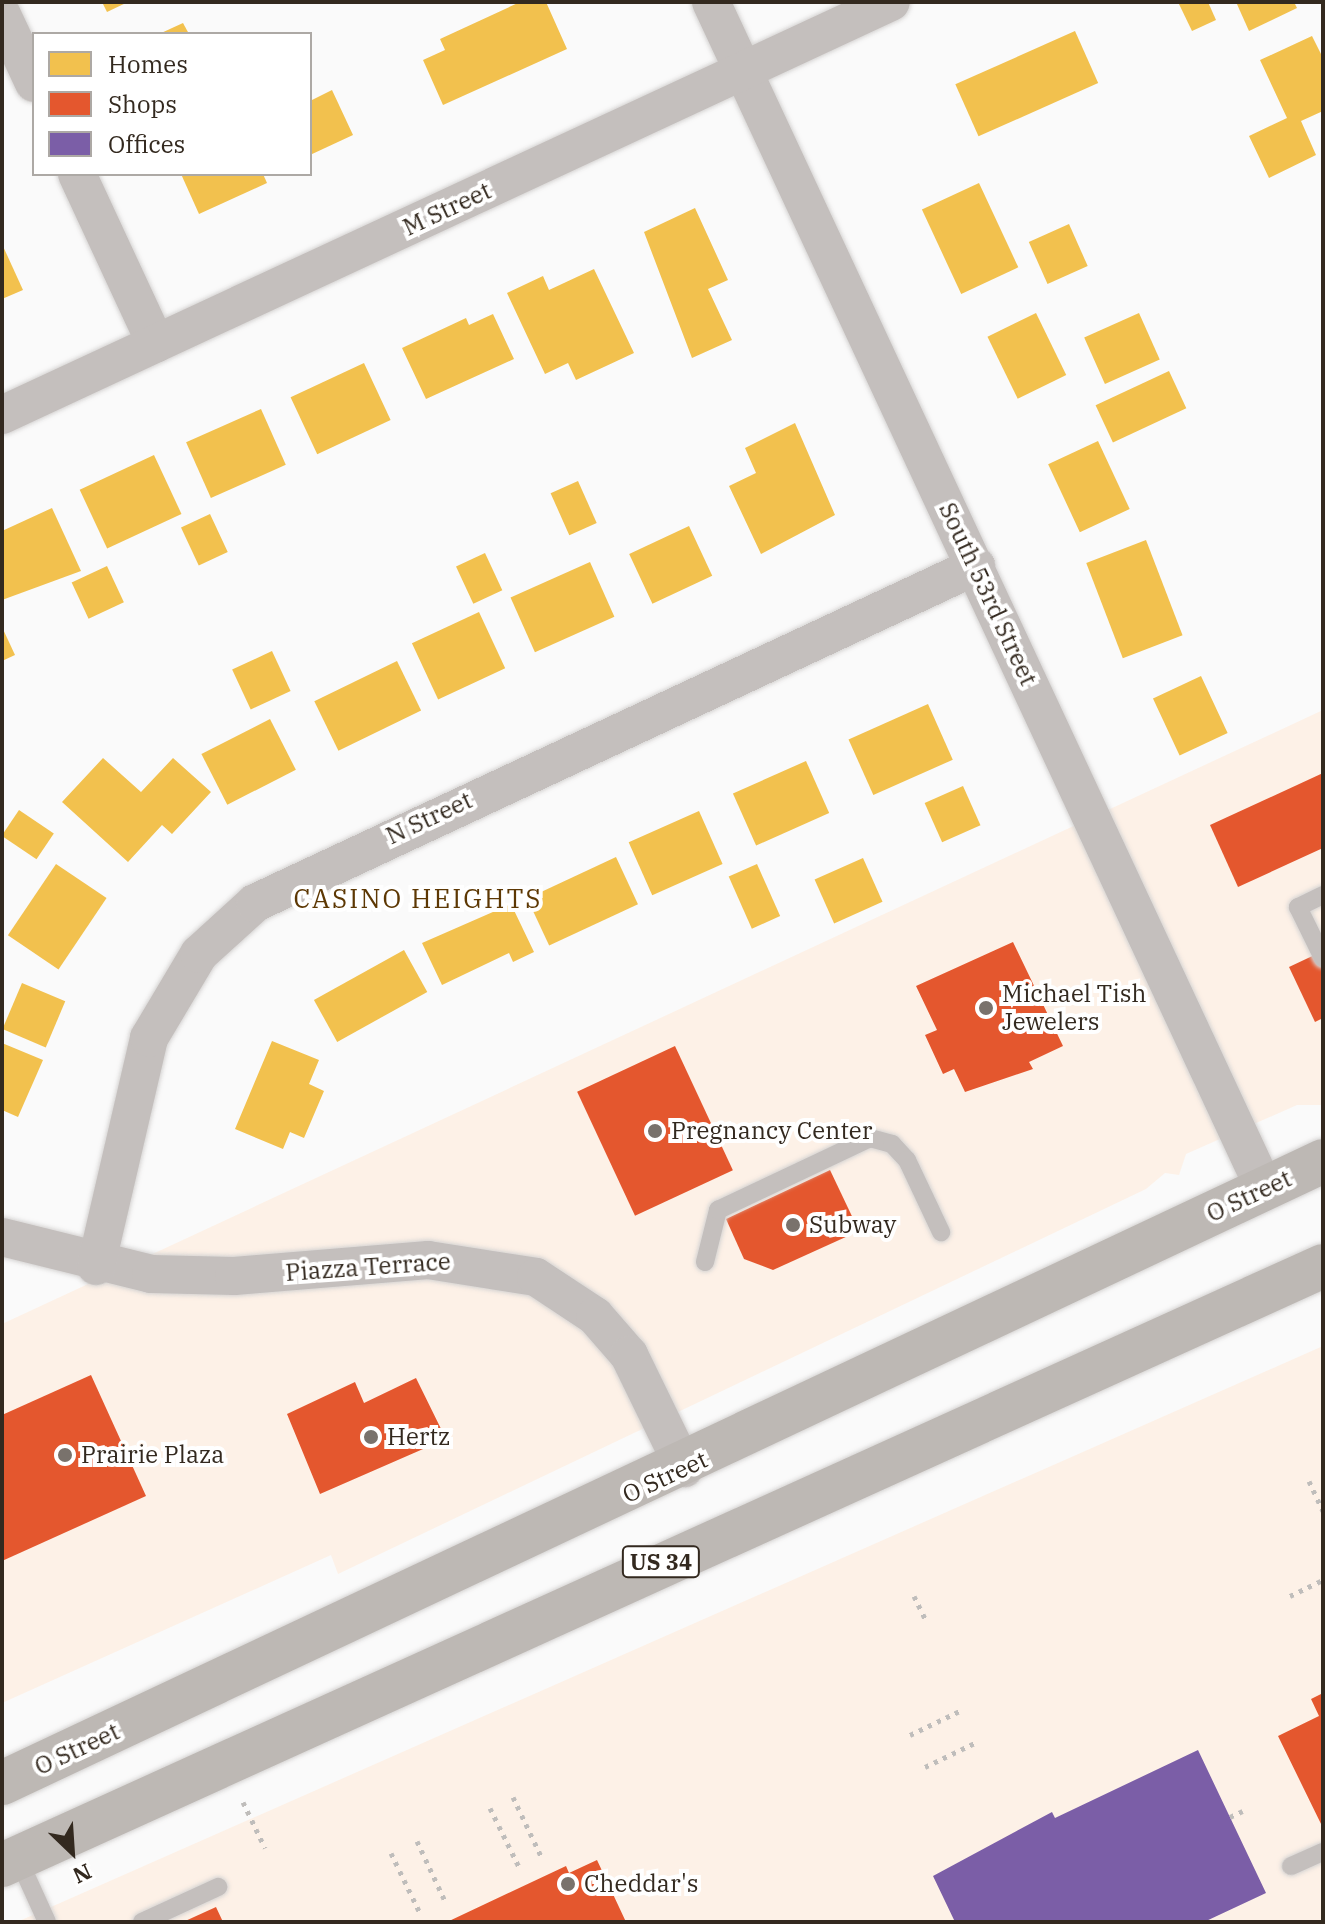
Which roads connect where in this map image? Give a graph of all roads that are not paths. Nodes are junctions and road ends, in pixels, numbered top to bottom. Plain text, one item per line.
1 (711, 2) edge
2 (891, 2) edge
3 (2, 15) edge
4 (743, 71) junction
5 (32, 79) edge
6 (78, 176) edge
7 (156, 344) junction
8 (2, 415) edge
9 (976, 566) junction
10 (1323, 895) edge
11 (1323, 958) edge
12 (1323, 1161) edge
13 (1264, 1188) junction
14 (941, 1232) dead end
15 (2, 1237) edge
16 (705, 1262) dead end
17 (96, 1266) junction
18 (1323, 1266) edge
19 (684, 1468) junction
20 (2, 1783) edge
21 (1323, 1852) edge
22 (10, 1862) edge
23 (1291, 1866) dead end
24 (218, 1887) dead end
25 (47, 1922) edge
26 (142, 1922) edge

1 - 4 street, South 53rd Street
2 - 4 street, M Street
3 - 5 street
4 - 7 street, M Street
4 - 9 street, South 53rd Street
6 - 7 street
7 - 8 street, M Street
9 - 13 street, South 53rd Street
9 - 17 street, N Street
10 - 11 lane
12 - 13 main road, O Street
13 - 19 main road, O Street
14 - 16 lane
15 - 17 street, Piazza Terrace
17 - 19 street, Piazza Terrace
18 - 22 main road, US 34
19 - 20 main road, O Street
21 - 23 lane
22 - 25 lane
24 - 26 lane

